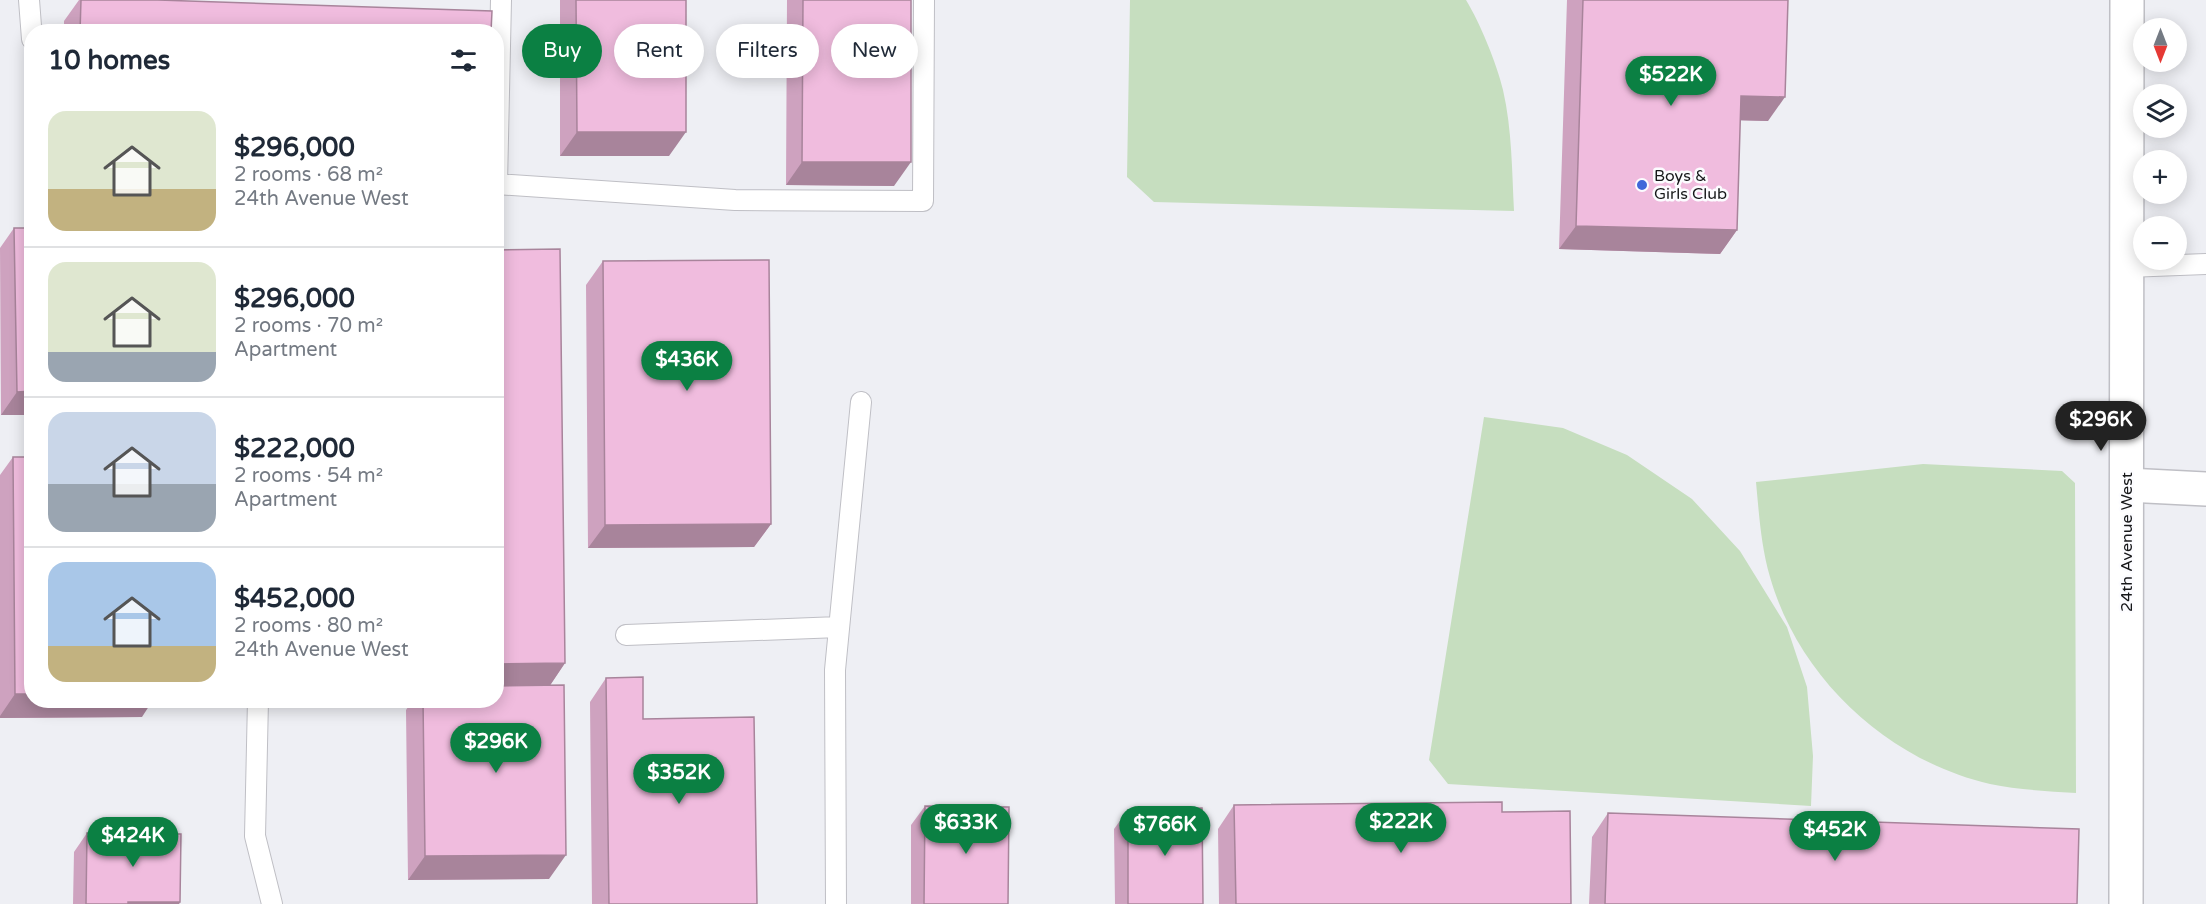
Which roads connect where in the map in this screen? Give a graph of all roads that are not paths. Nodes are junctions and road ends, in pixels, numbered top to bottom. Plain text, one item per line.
1 (29, 0) edge
2 (501, 0) edge
3 (924, 0) edge
4 (2127, 0) edge
5 (31, 24) edge
6 (500, 24) edge
7 (504, 184) edge
8 (2206, 264) edge
9 (2127, 267) junction
10 (861, 402) dead end
11 (2127, 485) junction
12 (2206, 489) edge
13 (839, 627) junction
14 (626, 635) dead end
15 (258, 708) edge
16 (272, 904) edge
17 (836, 904) edge
18 (2126, 904) edge

1 - 5 lane
2 - 6 lane
3 - 7 lane
4 - 9 street, 24th Avenue West
8 - 9 lane
9 - 11 street, 24th Avenue West
10 - 13 lane
11 - 12 street
11 - 18 street, 24th Avenue West
13 - 14 lane
13 - 17 lane
15 - 16 lane

